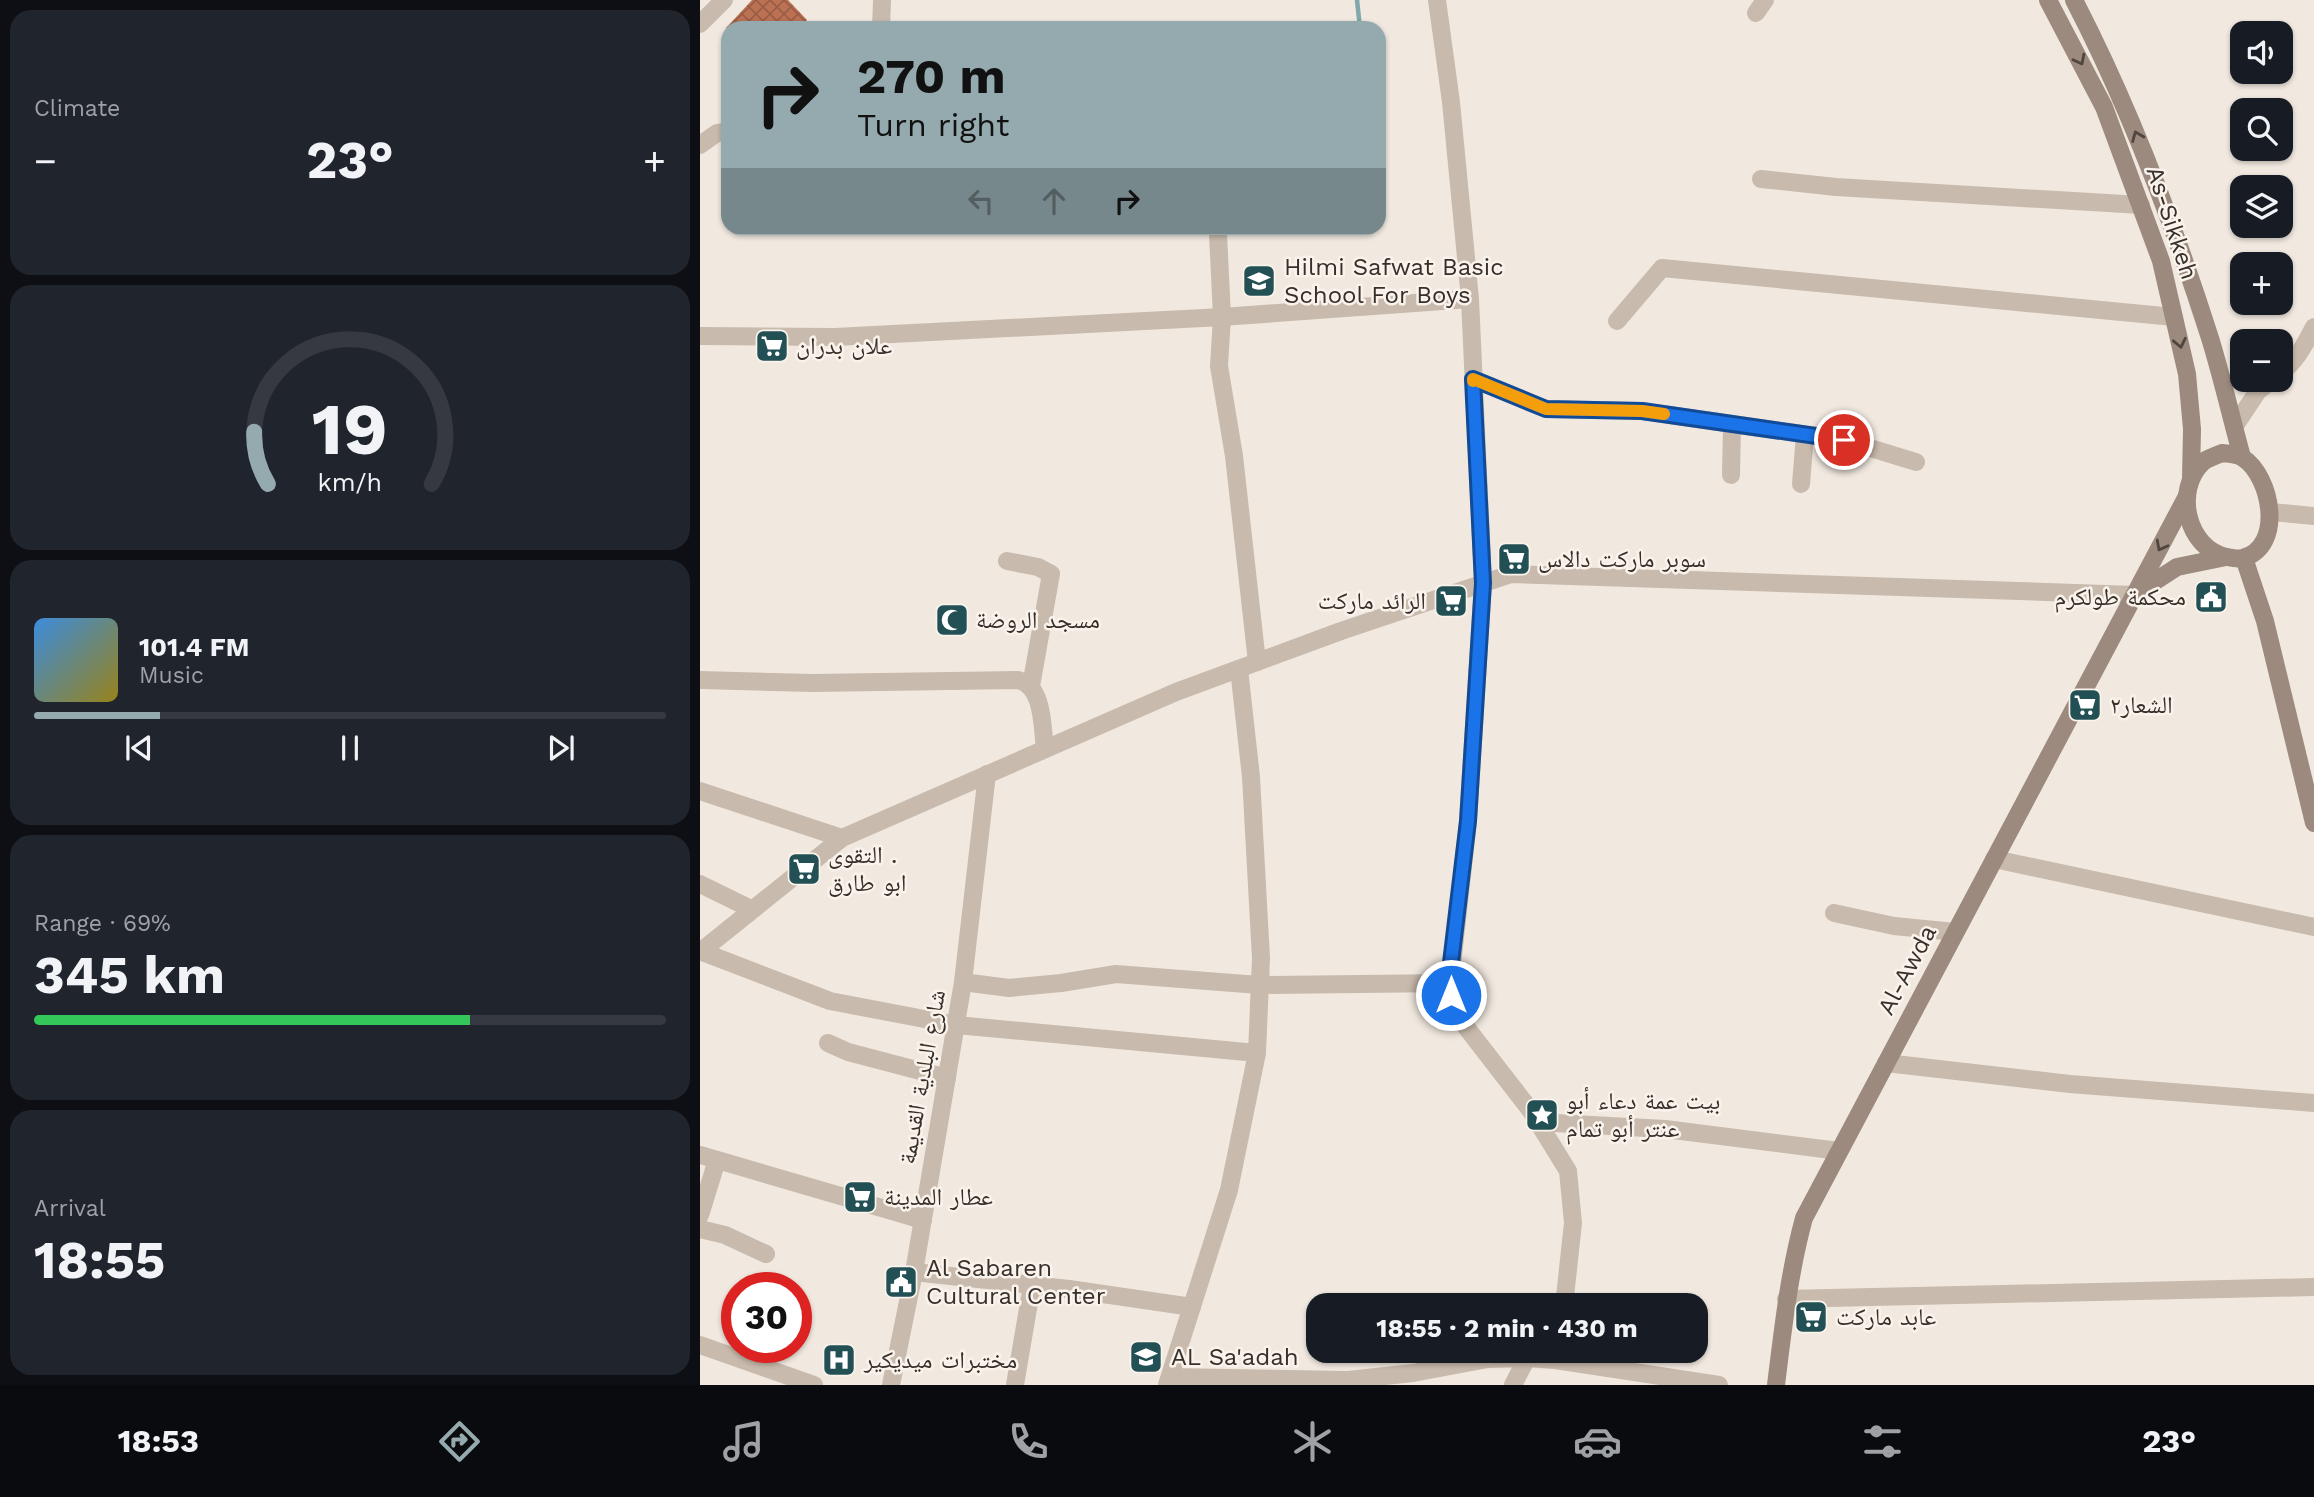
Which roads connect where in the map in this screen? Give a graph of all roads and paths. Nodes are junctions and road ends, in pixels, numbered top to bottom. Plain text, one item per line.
1 (723, 0) edge
2 (882, 0) edge
3 (1437, 0) edge
4 (2048, 0) edge
5 (2074, 0) edge
6 (881, 21) edge
7 (700, 24) edge
8 (721, 132) edge
9 (701, 142) edge
10 (1761, 179) dead end
11 (2141, 205) junction
12 (1218, 235) edge
13 (1470, 299) junction
14 (1222, 317) junction
15 (2174, 317) junction
16 (1617, 321) dead end
17 (2314, 327) edge
18 (700, 336) edge
19 (2293, 362) edge
20 (1473, 379) junction
21 (2257, 392) edge
22 (1732, 424) junction
23 (2234, 427) junction
24 (1805, 435) junction
25 (2242, 457) junction
26 (1916, 463) dead end
27 (1731, 475) dead end
28 (2191, 478) junction
29 (1801, 484) dead end
30 (2187, 496) junction
31 (2271, 512) junction
32 (2314, 516) edge
33 (2235, 557) junction
34 (1007, 561) dead end
35 (1483, 583) junction
36 (2135, 596) junction
37 (1257, 662) junction
38 (1239, 668) junction
39 (700, 680) edge
40 (1031, 686) junction
41 (1045, 749) junction
42 (987, 775) junction
43 (700, 791) edge
44 (2314, 823) edge
45 (842, 838) junction
46 (1994, 859) junction
47 (700, 884) edge
48 (751, 909) junction
49 (1834, 913) dead end
50 (2314, 927) edge
51 (1955, 932) junction
52 (700, 952) edge
53 (963, 982) junction
54 (1450, 983) junction
55 (1259, 985) junction
56 (956, 1025) junction
57 (828, 1043) dead end
58 (1257, 1053) junction
59 (1886, 1063) junction
60 (947, 1078) junction
61 (2314, 1103) edge
62 (1537, 1122) junction
63 (1839, 1151) junction
64 (709, 1157) edge
65 (700, 1215) edge
66 (923, 1220) junction
67 (700, 1228) edge
68 (766, 1254) dead end
69 (914, 1272) junction
70 (1032, 1285) junction
71 (2314, 1287) edge
72 (1565, 1293) edge
73 (1786, 1299) junction
74 (1192, 1307) junction
75 (700, 1345) edge
76 (1467, 1363) edge
77 (1524, 1363) edge
78 (1599, 1363) edge
79 (1168, 1381) edge
80 (814, 1385) edge
81 (891, 1385) edge
82 (1015, 1385) edge
83 (1513, 1385) edge
84 (1719, 1385) edge
85 (1776, 1385) edge

1 - 7 street
2 - 6 street
3 - 13 street
4 -> 11 street, As-Sikkeh
23 -> 5 street, As-Sikkeh
8 - 9 street
10 - 11 street
11 - 15 street, As-Sikkeh
12 - 14 street
13 - 14 street
13 - 20 street
14 - 18 street
14 - 37 street
15 - 16 street
15 -> 28 street, As-Sikkeh
17 - 19 street
20 - 22 street
20 - 35 street
21 - 23 street
22 - 24 street
22 - 27 street
23 - 25 street, As-Sikkeh
24 - 26 street
24 - 29 street
25 - 28 street
25 - 31 street
28 - 30 street
30 - 33 street
30 -> 36 street, Al-Awda
31 - 32 street
31 - 33 street
33 - 36 street
33 - 44 street
34 - 40 street
35 - 36 street
35 - 37 street
35 - 54 street
36 - 46 street, Al-Awda
37 - 38 street
38 - 41 street
38 - 55 street
39 - 40 street
40 - 41 street
41 - 42 street
42 - 45 street
42 - 53 street, شارع البلدية القديمة
43 - 45 street
45 - 48 street
46 - 50 street
46 - 51 street, Al-Awda
47 - 48 street
48 - 52 street
49 - 51 street
51 - 59 street, Al-Awda
52 - 56 street
53 - 55 street
53 - 56 street, شارع البلدية القديمة
54 - 55 street
54 - 62 street
55 - 58 street
56 - 58 street
56 - 60 street, شارع البلدية القديمة
57 - 60 street
58 - 74 street
59 - 61 street
59 - 63 street, Al-Awda
60 - 66 street, شارع البلدية القديمة
62 - 63 street
62 - 72 street
63 - 73 street, Al-Awda
64 - 65 street
64 - 66 street
66 - 69 street, شارع البلدية القديمة
67 - 68 street
69 - 70 street
69 - 81 street, شارع البلدية القديمة
70 - 74 street
70 - 82 street
71 - 73 street
73 - 85 street, Al-Awda
74 - 79 street
75 - 80 street
76 - 79 street
77 - 83 street
78 - 84 street

